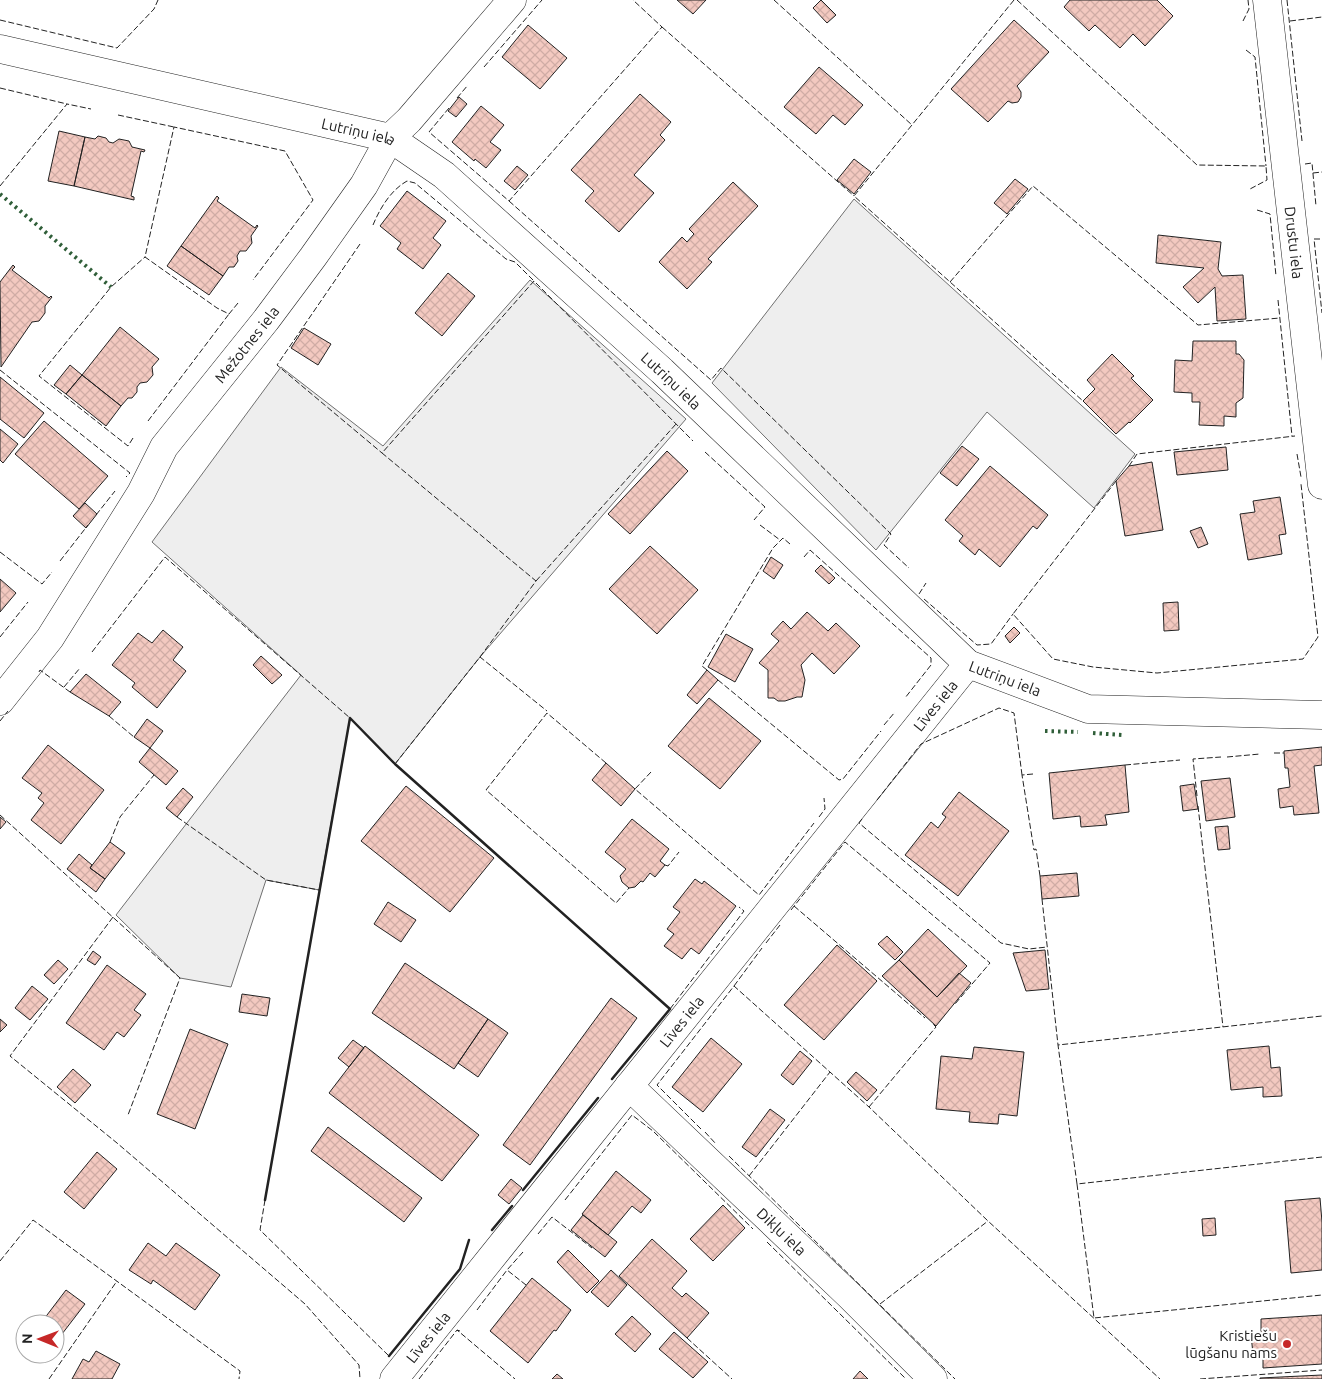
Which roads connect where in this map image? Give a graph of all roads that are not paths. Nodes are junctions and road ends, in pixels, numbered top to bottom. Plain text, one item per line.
1 (1267, 0) edge
2 (510, 1) edge
3 (0, 48) edge
4 (390, 138) junction
5 (1322, 484) edge
6 (968, 664) junction
7 (0, 702) edge
8 (1322, 715) edge
9 (629, 1086) junction
10 (394, 1379) edge
11 (933, 1379) edge

1 - 5 street, Drustu iela
2 - 4 street, Mežotnes iela
3 - 4 street, Lutriņu iela
4 - 6 street, Lutriņu iela
4 - 7 street, Mežotnes iela
6 - 8 street, Lutriņu iela
6 - 9 street, Līves iela
9 - 10 street, Līves iela
9 - 11 street, Dikļu iela

